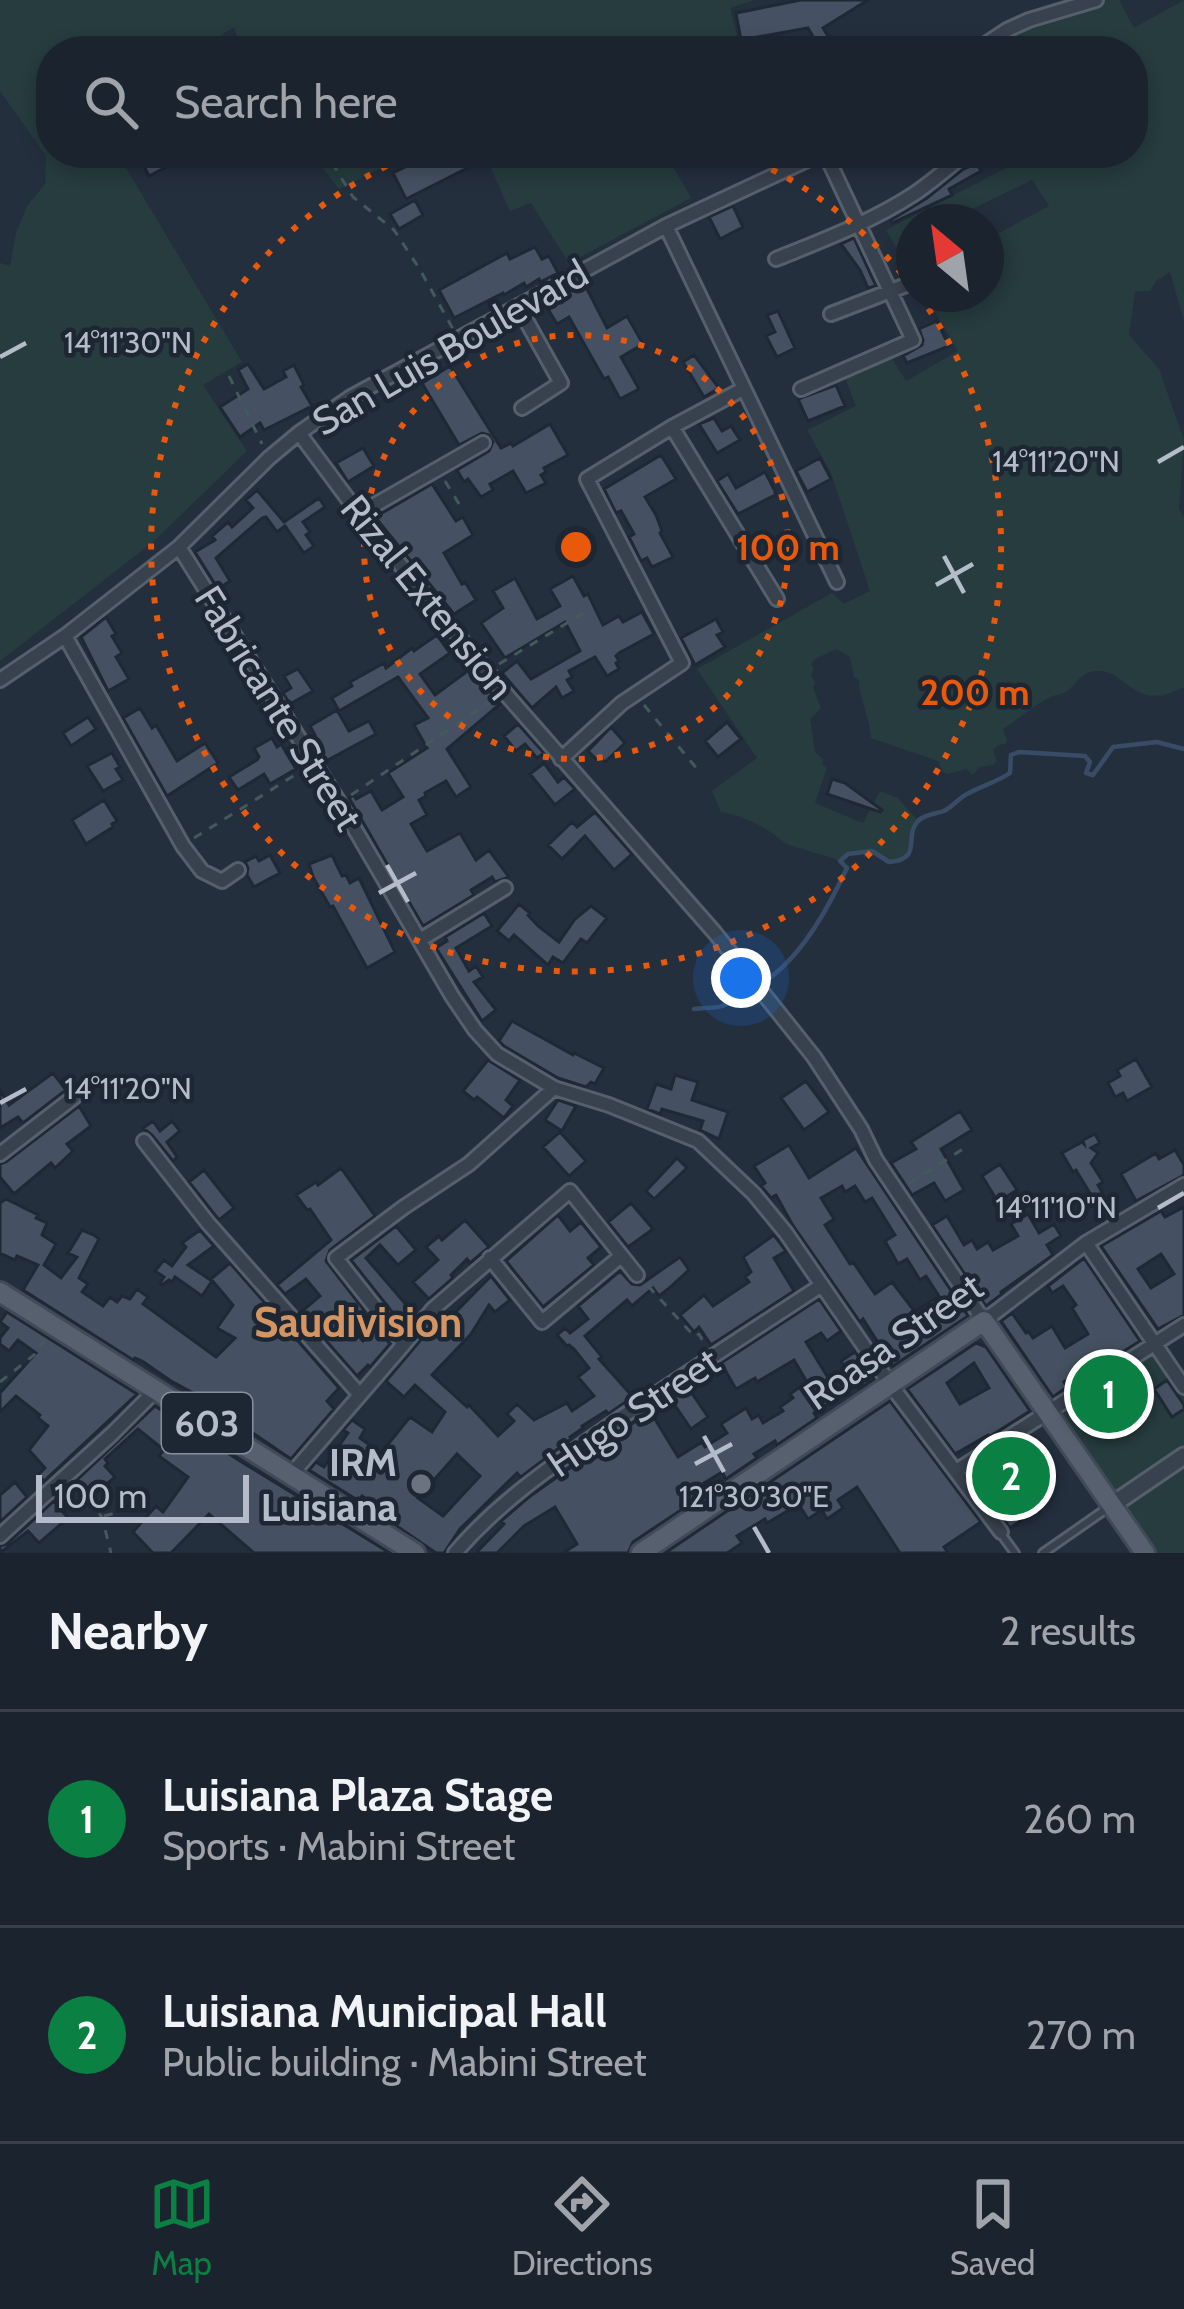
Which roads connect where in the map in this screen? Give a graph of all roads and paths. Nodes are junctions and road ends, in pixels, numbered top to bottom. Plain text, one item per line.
1 (1096, 0) edge
2 (998, 36) edge
3 (335, 168) edge
4 (792, 168) edge
5 (832, 168) edge
6 (947, 168) edge
7 (860, 224) junction
8 (666, 226) junction
9 (776, 259) dead end
10 (896, 289) edge
11 (889, 292) junction
12 (518, 306) junction
13 (831, 314) dead end
14 (459, 340) junction
15 (229, 376) dead end
16 (743, 389) junction
17 (801, 389) dead end
18 (522, 408) dead end
19 (672, 427) junction
20 (298, 433) junction
21 (483, 443) dead end
22 (269, 458) junction
23 (438, 470) junction
24 (462, 509) dead end
25 (359, 514) junction
26 (179, 547) junction
27 (837, 582) dead end
28 (777, 599) dead end
29 (592, 608) dead end
30 (65, 637) junction
31 (487, 672) junction
32 (0, 680) edge
33 (504, 692) junction
34 (636, 694) junction
35 (561, 759) junction
36 (315, 763) junction
37 (698, 770) dead end
38 (339, 802) junction
39 (183, 846) junction
40 (238, 870) dead end
41 (505, 888) dead end
42 (420, 940) junction
43 (554, 1088) junction
44 (74, 1097) dead end
45 (143, 1141) dead end
46 (969, 1145) dead end
47 (0, 1154) edge
48 (1184, 1186) edge
49 (897, 1191) junction
50 (1086, 1244) junction
51 (621, 1256) junction
52 (490, 1258) junction
53 (637, 1275) joint
54 (822, 1285) junction
55 (0, 1292) edge
56 (984, 1321) junction
57 (1184, 1324) edge
58 (54, 1326) junction
59 (404, 1344) junction
60 (1153, 1345) junction
61 (712, 1357) junction
62 (0, 1382) edge
63 (890, 1384) junction
64 (1184, 1387) edge
65 (156, 1390) junction
66 (360, 1395) junction
67 (1046, 1413) junction
68 (1184, 1456) edge
69 (956, 1471) junction
70 (67, 1475) junction
71 (290, 1476) junction
72 (149, 1504) dead end
73 (1112, 1505) junction
74 (102, 1517) junction
75 (1003, 1535) joint
76 (0, 1536) edge
77 (111, 1553) edge
78 (415, 1553) edge
79 (455, 1553) edge
80 (641, 1553) edge
81 (1015, 1553) edge
82 (1043, 1553) edge
83 (1145, 1553) edge

1 - 2 street
3 - 14 path
4 - 8 street, San Luis Boulevard
5 - 7 street
6 - 7 street
7 - 9 street
7 - 11 street
8 - 12 street, San Luis Boulevard
8 - 16 street
10 - 11 street
11 - 13 street
11 - 17 street
12 - 14 street, San Luis Boulevard
12 - 18 street
14 - 20 street, San Luis Boulevard
15 - 22 path
16 - 19 street
16 - 27 street
19 - 28 street
19 - 34 street
20 - 22 street, San Luis Boulevard
20 - 25 street, Rizal Extension
21 - 23 street
22 - 26 street, San Luis Boulevard
23 - 24 path
23 - 25 street
25 - 31 street, Rizal Extension
26 - 30 street, San Luis Boulevard
26 - 36 street, Fabricante Street
29 - 31 path
30 - 32 street, San Luis Boulevard
30 - 39 street
31 - 33 street, Rizal Extension
33 - 35 street, Rizal Extension
33 - 38 path
34 - 35 street
34 - 37 path
35 - 49 street, Rizal Extension
36 - 38 street, Fabricante Street
36 - 39 path
38 - 42 street, Fabricante Street
39 - 40 street
41 - 42 street
42 - 43 street, Fabricante Street
43 - 54 street, Fabricante Street
43 - 59 street
44 - 47 street
45 - 66 street
46 - 49 path
48 - 50 street, Roasa Street
49 - 56 street
50 - 56 street, Roasa Street
50 - 60 street
51 - 52 street
51 - 52 street
51 - 53 street
52 - 59 street
53 - 61 path
54 - 61 street, Hugo Street
54 - 63 street, Fabricante Street
55 - 58 main road, 603
56 - 63 main road, Roasa Street
56 - 67 main road
57 - 60 street
58 - 62 path
58 - 65 main road, 603
59 - 66 street
60 - 64 street
60 - 67 street
61 - 79 street, Hugo Street
63 - 69 street, Fabricante Street
63 - 80 main road, Roasa Street
65 - 70 street
65 - 71 main road, 603
66 - 71 street
67 - 69 street
67 - 73 main road
68 - 73 street
69 - 75 street, Fabricante Street
70 - 74 path
70 - 76 street
71 - 78 main road, 603
72 - 74 path
73 - 82 lane
73 - 83 main road
74 - 77 path
75 - 81 lane

